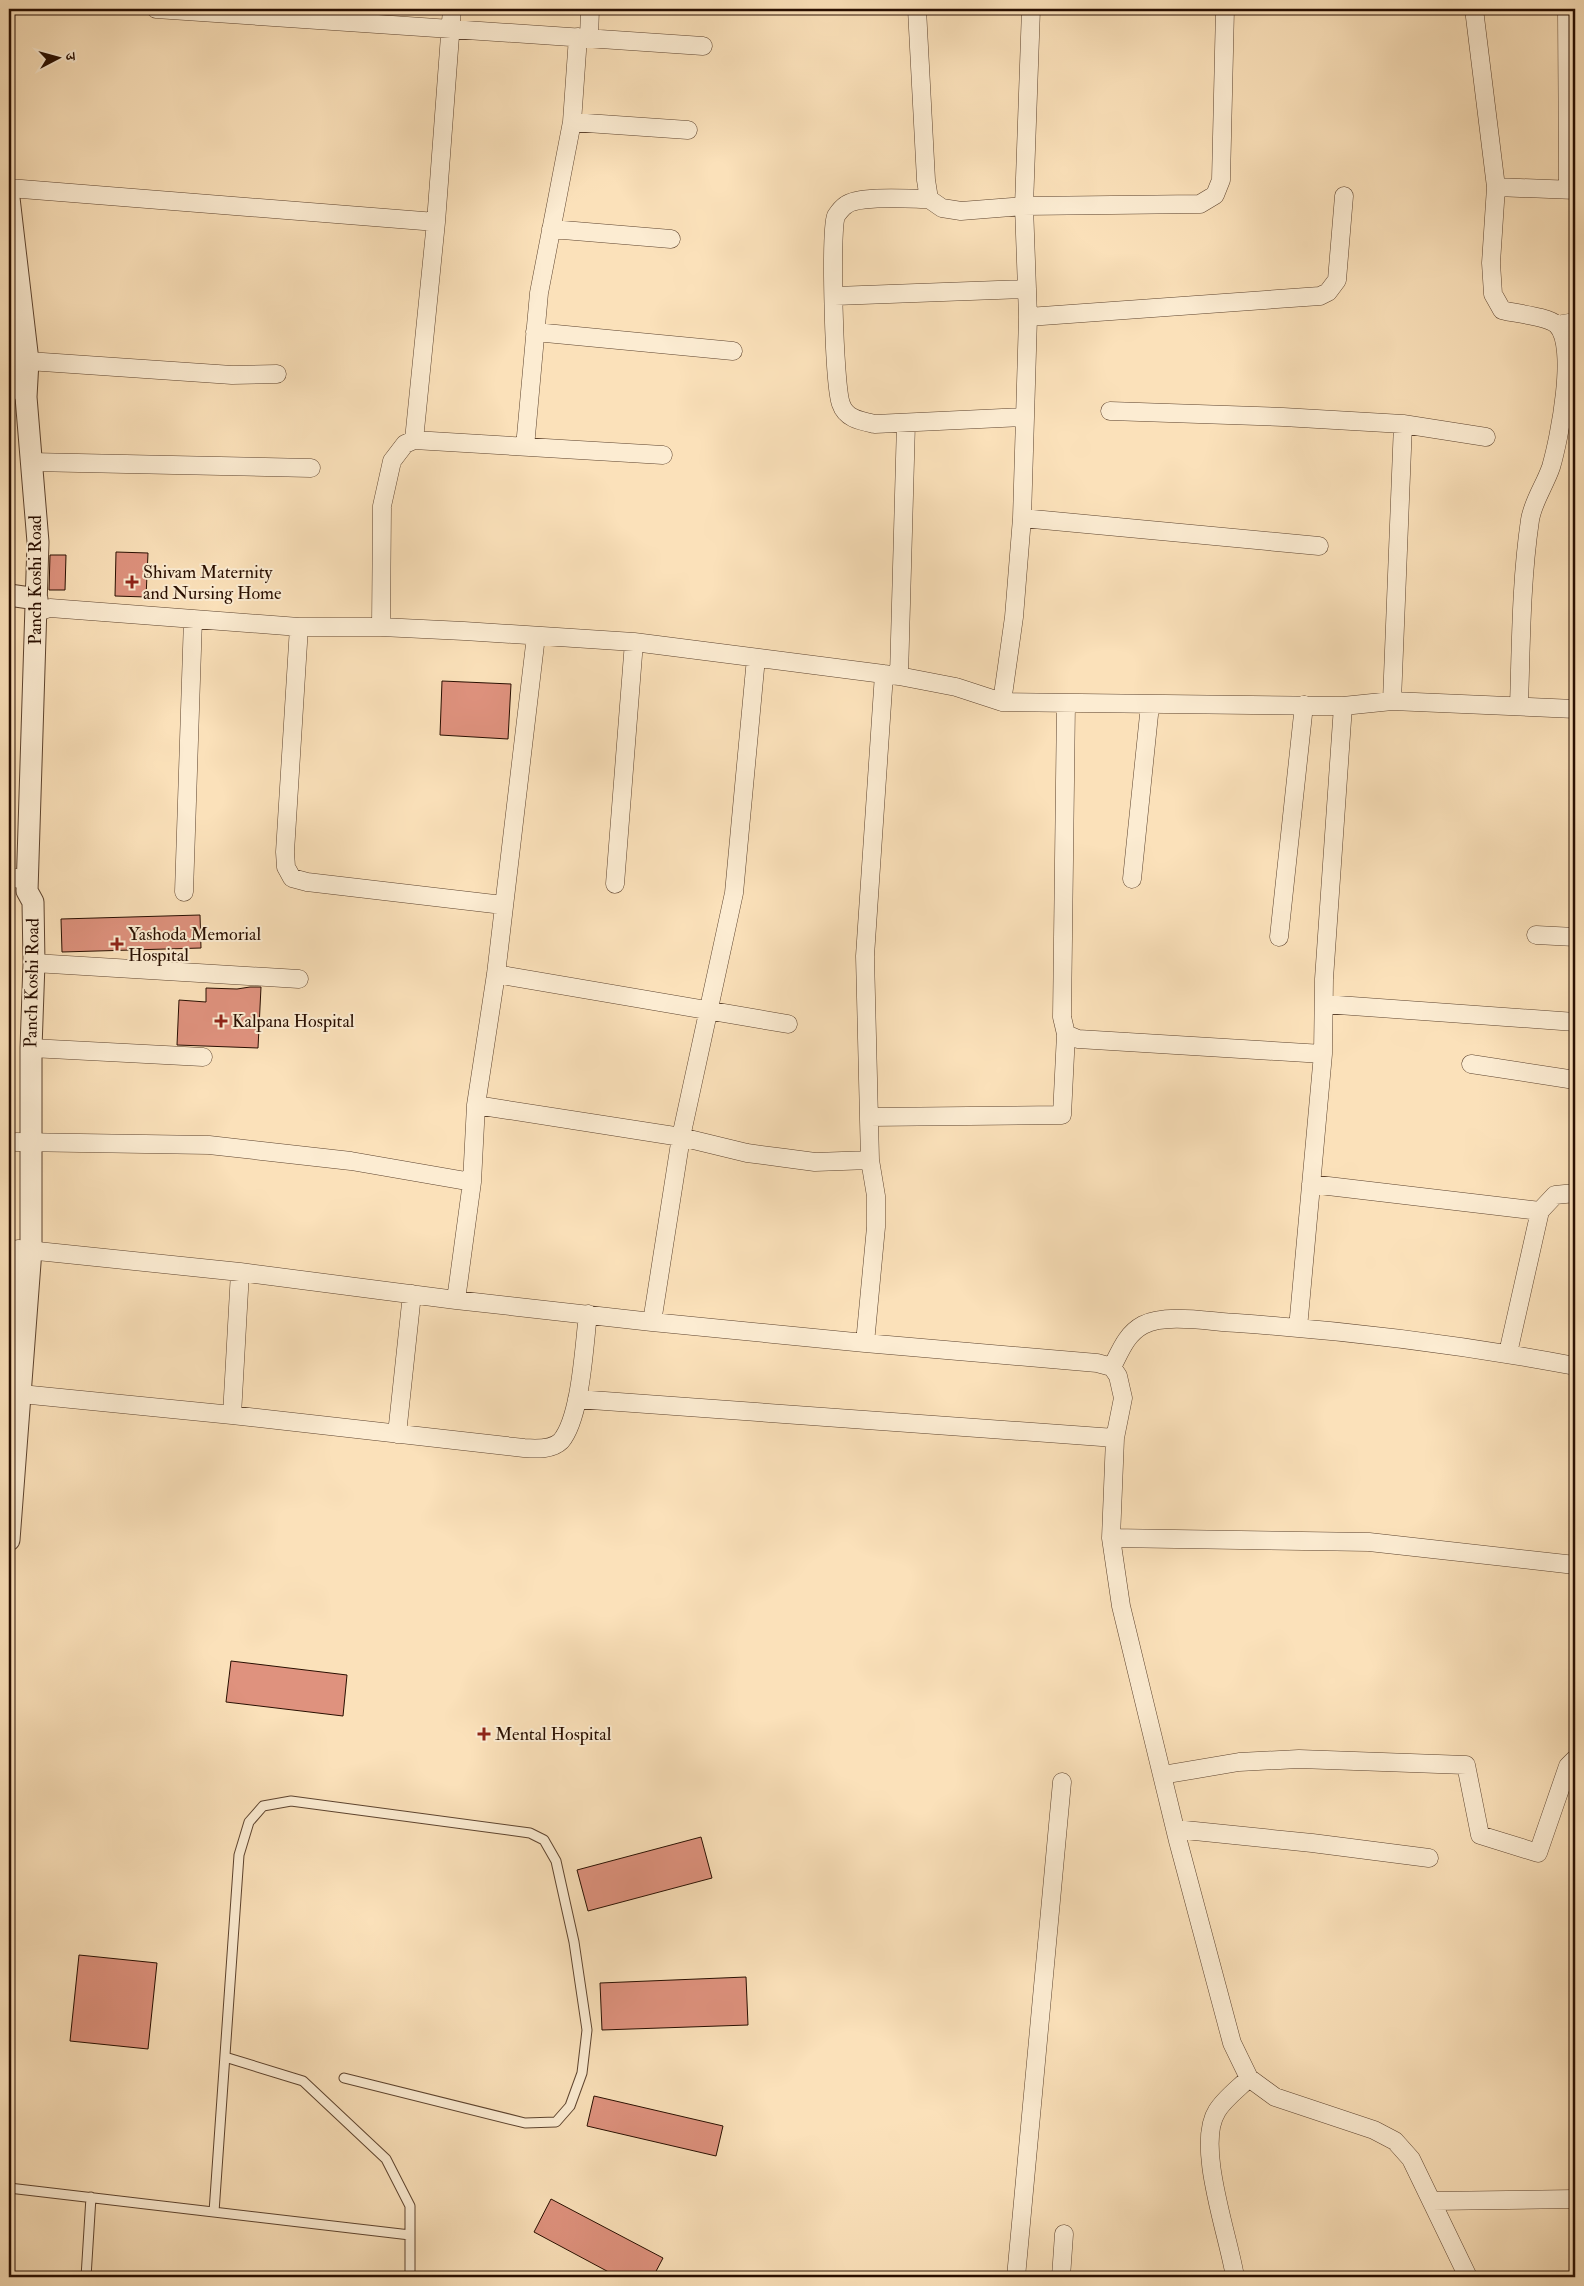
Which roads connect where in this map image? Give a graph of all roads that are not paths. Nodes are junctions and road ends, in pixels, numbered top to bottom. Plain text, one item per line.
1 (156, 9) edge
2 (452, 9) edge
3 (590, 9) edge
4 (916, 9) edge
5 (1031, 9) edge
6 (1225, 9) edge
7 (1474, 9) edge
8 (1567, 9) edge
9 (451, 29) junction
10 (583, 37) junction
11 (703, 46) dead end
12 (572, 122) junction
13 (688, 130) dead end
14 (1496, 186) junction
15 (9, 188) edge
16 (1572, 190) edge
17 (1344, 196) dead end
18 (9, 198) edge
19 (929, 199) junction
20 (1024, 206) junction
21 (436, 222) junction
22 (551, 229) junction
23 (671, 239) dead end
24 (1027, 289) junction
25 (835, 296) junction
26 (1028, 317) junction
27 (1575, 322) edge
28 (1557, 325) junction
29 (535, 332) junction
30 (9, 340) edge
31 (732, 351) dead end
32 (28, 361) junction
33 (278, 374) dead end
34 (26, 397) junction
35 (1110, 411) dead end
36 (1025, 417) junction
37 (906, 422) junction
38 (1403, 424) junction
39 (1486, 437) dead end
40 (414, 440) junction
41 (525, 447) junction
42 (663, 455) dead end
43 (31, 462) junction
44 (311, 468) dead end
45 (1022, 518) junction
46 (1319, 546) dead end
47 (9, 595) edge
48 (41, 606) junction
49 (9, 610) edge
50 (193, 619) junction
51 (299, 627) junction
52 (381, 627) junction
53 (536, 636) junction
54 (634, 642) junction
55 (756, 658) junction
56 (892, 675) junction
57 (1392, 701) junction
58 (1002, 702) junction
59 (1066, 703) junction
60 (1150, 705) junction
61 (1304, 705) junction
62 (1343, 706) junction
63 (1519, 706) junction
64 (1575, 709) edge
65 (1132, 879) dead end
66 (21, 882) edge
67 (615, 884) dead end
68 (184, 892) dead end
69 (503, 905) junction
70 (1536, 935) dead end
71 (1279, 937) dead end
72 (1575, 938) edge
73 (34, 963) junction
74 (496, 974) junction
75 (300, 980) dead end
76 (1324, 1004) junction
77 (709, 1009) junction
78 (1575, 1022) edge
79 (788, 1024) dead end
80 (1066, 1034) junction
81 (31, 1048) junction
82 (1323, 1054) junction
83 (203, 1057) dead end
84 (1471, 1064) dead end
85 (1575, 1080) edge
86 (476, 1105) junction
87 (868, 1117) junction
88 (681, 1137) junction
89 (23, 1142) junction
90 (870, 1160) junction
91 (472, 1182) junction
92 (1311, 1184) junction
93 (1575, 1194) edge
94 (1540, 1211) junction
95 (24, 1249) junction
96 (240, 1272) junction
97 (412, 1294) junction
98 (456, 1300) junction
99 (588, 1314) junction
100 (652, 1322) junction
101 (1298, 1328) junction
102 (865, 1343) junction
103 (9, 1351) edge
104 (1508, 1353) junction
105 (1575, 1366) edge
106 (1112, 1367) junction
107 (21, 1394) junction
108 (577, 1399) junction
109 (232, 1415) junction
110 (397, 1434) junction
111 (1116, 1438) junction
112 (12, 1471) edge
113 (1112, 1538) junction
114 (9, 1540) edge
115 (1575, 1565) edge
116 (1575, 1759) edge
117 (1162, 1775) junction
118 (1062, 1782) dead end
119 (1175, 1829) junction
120 (1429, 1858) dead end
121 (225, 2057) junction
122 (344, 2078) dead end
123 (1249, 2078) junction
124 (9, 2188) edge
125 (90, 2197) junction
126 (1575, 2199) edge
127 (1432, 2201) junction
128 (214, 2212) junction
129 (1064, 2234) dead end
130 (410, 2235) junction
131 (86, 2277) edge
132 (410, 2277) edge
133 (1016, 2277) edge
134 (1060, 2277) edge
135 (1235, 2277) edge
136 (1468, 2277) edge

1 - 9 street
2 - 9 street
3 - 10 street
4 - 19 street
5 - 20 street
6 - 20 street
7 - 14 street
8 - 16 street
9 - 10 street
9 - 21 street
10 - 11 street
10 - 12 street
12 - 13 street
12 - 22 street
14 - 16 street
14 - 28 street
15 - 21 street
17 - 26 street
18 - 32 street, Panch Koshi Road
19 - 20 street
19 - 25 street
20 - 24 street
21 - 40 street
22 - 23 street
22 - 29 street
24 - 25 street
24 - 26 street
25 - 37 street
26 - 36 street
27 - 28 street
28 - 63 street
29 - 31 street
29 - 41 street
30 - 34 street, Panch Koshi Road
32 - 33 street
32 - 34 street, Panch Koshi Road
34 - 43 street, Panch Koshi Road
35 - 38 street
36 - 37 street
36 - 45 street
37 - 56 street
38 - 39 street
38 - 57 street
40 - 41 street
40 - 52 street
41 - 42 street
43 - 44 street
43 - 48 street, Panch Koshi Road
45 - 46 street
45 - 58 street
47 - 48 street
48 - 49 street
48 - 50 street
48 - 66 street, Panch Koshi Road
50 - 51 street
50 - 68 street
51 - 52 street
51 - 69 street
52 - 53 street
53 - 54 street
53 - 69 street
54 - 55 street
54 - 67 street
55 - 56 street
55 - 77 street
56 - 58 street
56 - 87 street
57 - 62 street
57 - 63 street
58 - 59 street
59 - 60 street
59 - 80 street
60 - 61 street
60 - 65 street
61 - 62 street
61 - 71 street
62 - 76 street
63 - 64 street
66 - 73 street, Panch Koshi Road
66 - 89 street
69 - 74 street
70 - 72 street
73 - 75 street
73 - 81 street, Panch Koshi Road
74 - 77 street
74 - 86 street
76 - 78 street
76 - 82 street
77 - 79 street
77 - 88 street
80 - 82 street
80 - 87 street
81 - 83 street
81 - 89 street, Panch Koshi Road
82 - 92 street
84 - 85 street
86 - 88 street
86 - 91 street
87 - 90 street
88 - 90 street
88 - 100 street
89 - 91 street
89 - 95 street, Panch Koshi Road
90 - 102 street
91 - 98 street
92 - 94 street
92 - 101 street
93 - 94 street
94 - 104 street
95 - 96 street
95 - 103 street
95 - 107 street, Panch Koshi Road
96 - 97 street
96 - 109 street
97 - 98 street
97 - 110 street
98 - 99 street
99 - 100 street
99 - 108 street
100 - 102 street
101 - 104 street
101 - 106 street
102 - 106 street
104 - 105 street
106 - 111 street
107 - 109 street
107 - 112 street, Panch Koshi Road
108 - 110 street
108 - 111 street
109 - 110 street
111 - 113 street
112 - 114 street, Panch Koshi Road
113 - 115 street
113 - 117 street
116 - 117 street
117 - 119 street
118 - 133 street
119 - 120 street
119 - 123 street
121 - 122 lane
121 - 128 lane
121 - 130 lane
123 - 127 street
123 - 135 street
124 - 125 lane
125 - 128 lane
125 - 131 lane
126 - 127 street
127 - 136 street
128 - 130 lane
129 - 134 street
130 - 132 lane

